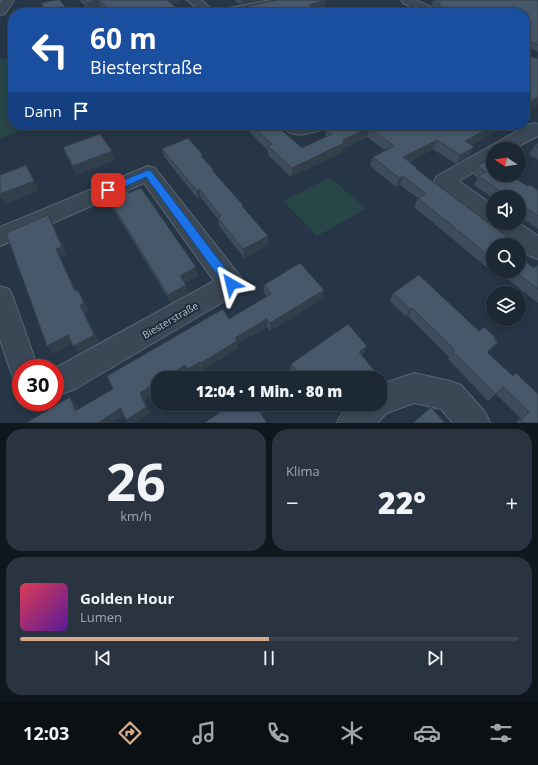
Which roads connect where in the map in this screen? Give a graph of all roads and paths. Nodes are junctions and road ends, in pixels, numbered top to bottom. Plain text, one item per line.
1 (8, 0) edge
2 (193, 0) edge
3 (285, 0) edge
4 (407, 0) edge
5 (203, 8) edge
6 (250, 8) edge
7 (422, 8) edge
8 (0, 11) edge
9 (538, 130) edge
10 (511, 142) edge
11 (486, 156) edge
12 (486, 211) edge
13 (512, 230) edge
14 (0, 237) edge
15 (538, 248) edge
16 (0, 297) edge
17 (19, 359) edge
18 (64, 379) edge
19 (387, 398) edge
20 (367, 411) edge
21 (353, 423) edge
22 (474, 423) edge

1 - 8 street
2 - 5 street
3 - 6 street
4 - 7 street
9 - 10 street
11 - 12 street
13 - 15 street
14 - 18 street, Biesterstraße
16 - 17 street
19 - 22 street
20 - 21 street

